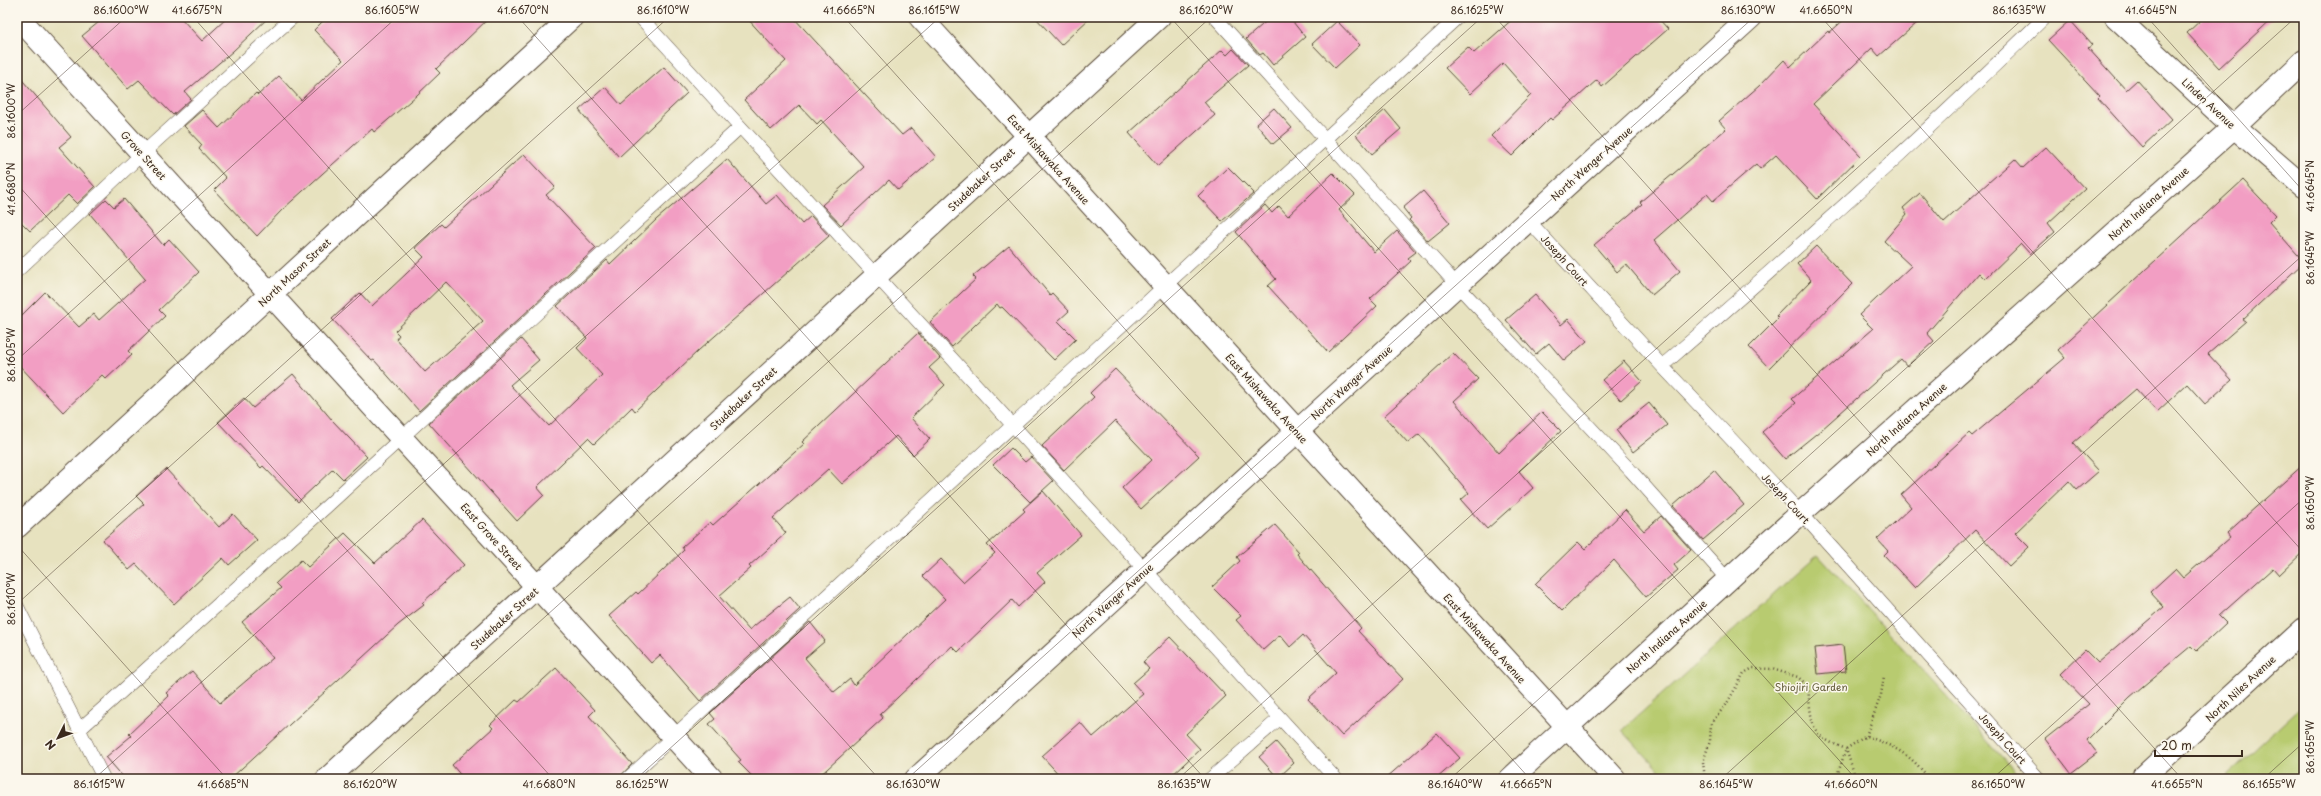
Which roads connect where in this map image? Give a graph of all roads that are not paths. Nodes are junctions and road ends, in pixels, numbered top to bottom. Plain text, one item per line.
1 (18, 17) edge
2 (293, 17) edge
3 (572, 17) edge
4 (640, 17) edge
5 (920, 17) edge
6 (1159, 17) edge
7 (1215, 17) edge
8 (1458, 17) edge
9 (1751, 17) edge
10 (2045, 17) edge
11 (2116, 17) edge
12 (2304, 61) edge
13 (740, 127) junction
14 (2234, 127) junction
15 (1028, 136) junction
16 (1326, 140) junction
17 (143, 153) junction
18 (2304, 187) edge
19 (1528, 220) junction
20 (17, 271) edge
21 (876, 276) junction
22 (1457, 285) junction
23 (1165, 286) junction
24 (271, 293) junction
25 (1662, 366) junction
26 (1012, 424) junction
27 (1297, 431) junction
28 (401, 437) junction
29 (1801, 513) junction
30 (17, 526) edge
31 (1145, 570) junction
32 (1728, 580) junction
33 (538, 587) junction
34 (17, 606) edge
35 (2304, 629) edge
36 (1280, 718) junction
37 (1567, 727) junction
38 (79, 730) junction
39 (674, 737) junction
40 (104, 779) edge
41 (326, 779) edge
42 (626, 779) edge
43 (712, 779) edge
44 (916, 779) edge
45 (1210, 779) edge
46 (1336, 779) edge
47 (1510, 779) edge
48 (1614, 779) edge
49 (2039, 779) edge
50 (2141, 779) edge

1 - 17 street, Grove Street
2 - 17 lane
3 - 24 street, North Mason Street
4 - 13 lane
5 - 15 street, East Mishawaka Avenue
6 - 15 street, Studebaker Street
7 - 16 lane
8 - 16 lane
9 - 19 street, North Wenger Avenue
10 - 25 lane
11 - 14 street, Linden Avenue
12 - 14 street, North Indiana Avenue
13 - 21 lane
13 - 28 lane
14 - 18 street, Linden Avenue
14 - 29 street, North Indiana Avenue
15 - 21 street, Studebaker Street
15 - 23 street, East Mishawaka Avenue
16 - 22 lane
16 - 23 lane
17 - 20 lane
17 - 24 street, Grove Street
19 - 22 street, North Wenger Avenue
19 - 25 lane, Joseph Court
21 - 26 lane
21 - 33 street, Studebaker Street
22 - 27 street, North Wenger Avenue
22 - 32 lane
23 - 26 lane
23 - 27 street, East Mishawaka Avenue
24 - 28 street, East Grove Street
24 - 30 street, North Mason Street
25 - 29 lane, Joseph Court
26 - 31 lane
26 - 39 lane
27 - 31 street, North Wenger Avenue
27 - 37 street, East Mishawaka Avenue
28 - 33 street, East Grove Street
28 - 38 lane
29 - 32 street, North Indiana Avenue
29 - 49 lane, Joseph Court
31 - 36 lane
31 - 44 street, North Wenger Avenue
32 - 37 street, North Indiana Avenue
33 - 39 street, East Grove Street
33 - 41 street, Studebaker Street
34 - 38 lane
35 - 50 street, North Niles Avenue
36 - 45 lane
36 - 46 lane
37 - 47 street, North Indiana Avenue
37 - 48 street, East Mishawaka Avenue
38 - 40 lane
39 - 42 lane
39 - 43 street, East Grove Street

